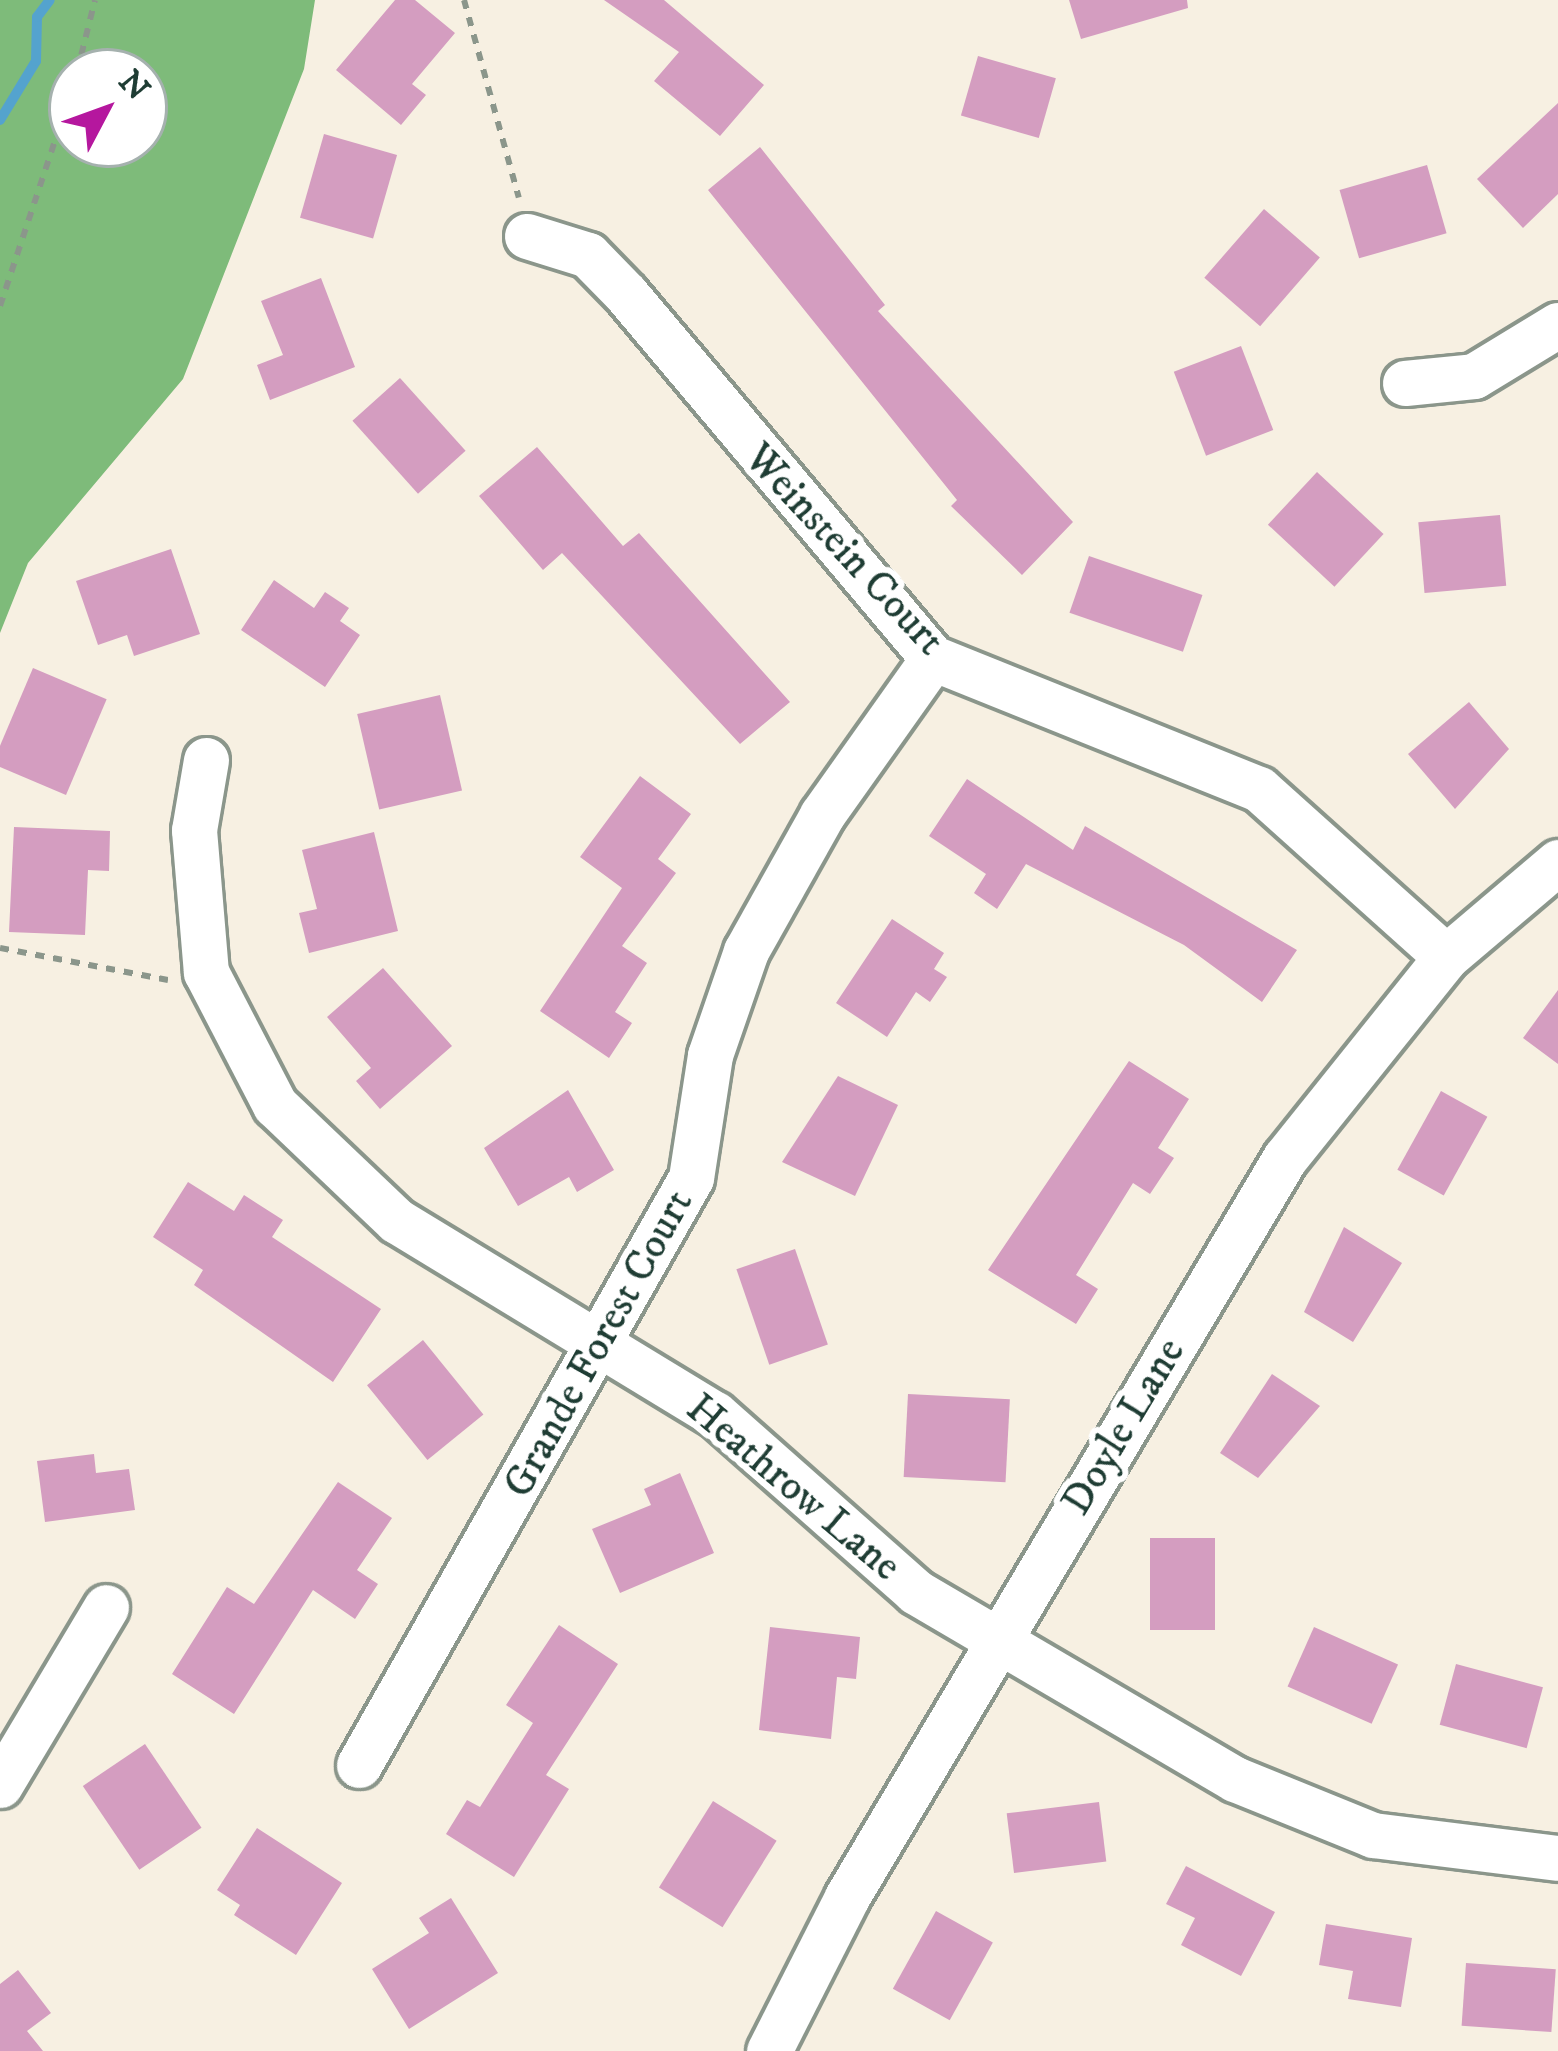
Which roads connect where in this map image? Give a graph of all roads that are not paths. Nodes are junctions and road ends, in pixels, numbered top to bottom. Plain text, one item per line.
1 (527, 236) road end
2 (1558, 325) edge
3 (1405, 383) dead end
4 (933, 658) junction
5 (206, 760) dead end
6 (1558, 862) edge
7 (1446, 957) junction
8 (601, 1347) junction
9 (106, 1607) dead end
10 (1000, 1639) junction
11 (359, 1765) dead end
12 (0, 1785) edge
13 (1558, 1858) edge
14 (769, 2051) edge

1 - 4 street, Weinstein Court
2 - 3 street
4 - 7 street, Weinstein Court
4 - 8 street, Grande Forest Court
5 - 8 street, Heathrow Lane
6 - 7 street, Doyle Lane
7 - 10 street, Doyle Lane
8 - 10 street, Heathrow Lane
8 - 11 street, Grande Forest Court
9 - 12 street
10 - 13 street, Heathrow Lane
10 - 14 street, Doyle Lane

